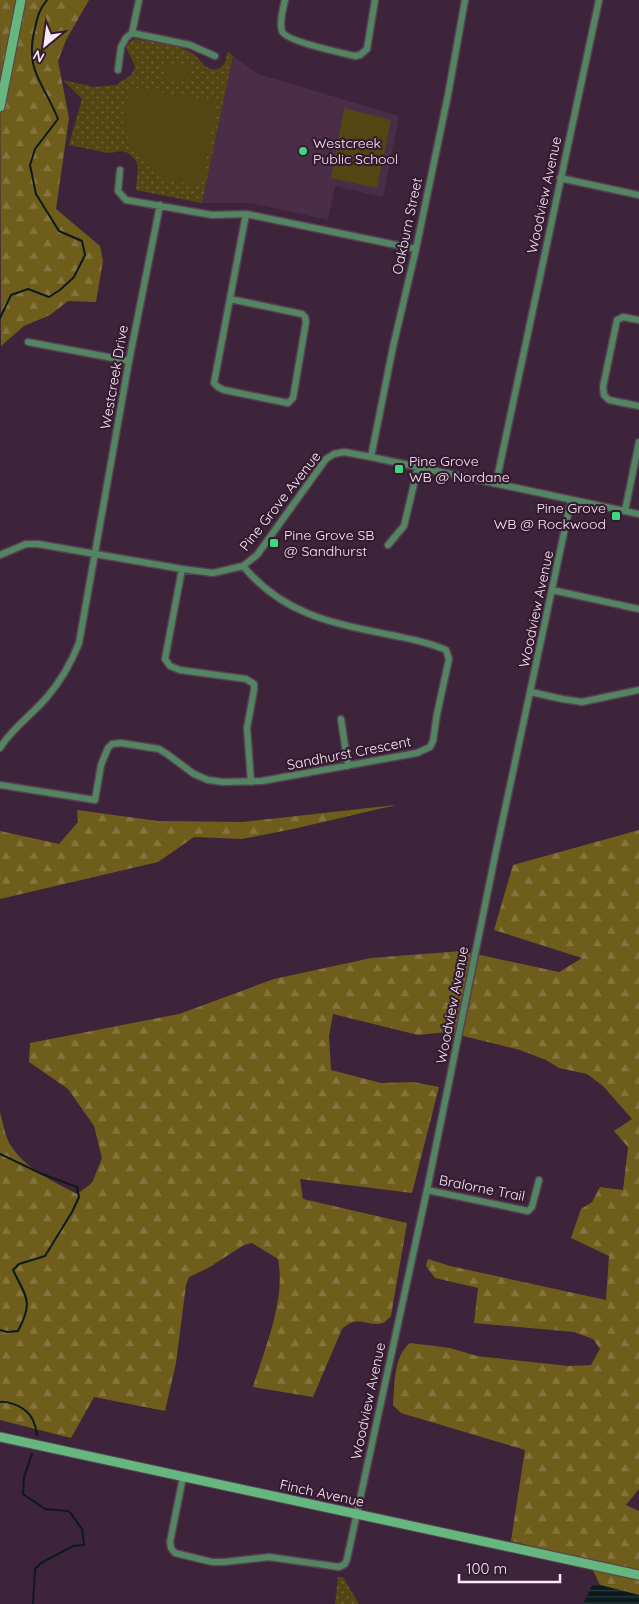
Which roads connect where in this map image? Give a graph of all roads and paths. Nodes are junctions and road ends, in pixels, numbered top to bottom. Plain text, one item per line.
1 (21, 0) edge
2 (139, 0) edge
3 (285, 0) edge
4 (375, 0) edge
5 (464, 0) edge
6 (599, 0) edge
7 (132, 33) junction
8 (215, 56) dead end
9 (118, 70) dead end
10 (0, 107) edge
11 (120, 170) dead end
12 (560, 178) junction
13 (639, 195) edge
14 (160, 205) junction
15 (246, 214) junction
16 (416, 250) junction
17 (230, 299) junction
18 (639, 320) edge
19 (28, 342) dead end
20 (129, 361) junction
21 (639, 406) edge
22 (639, 442) edge
23 (371, 457) junction
24 (418, 467) junction
25 (496, 483) junction
26 (571, 500) junction
27 (625, 511) junction
28 (639, 514) edge
29 (388, 545) dead end
30 (95, 553) junction
31 (0, 555) edge
32 (243, 566) junction
33 (182, 569) junction
34 (552, 590) junction
35 (639, 609) edge
36 (639, 690) edge
37 (531, 692) junction
38 (341, 719) dead end
39 (0, 748) edge
40 (348, 766) junction
41 (251, 782) junction
42 (0, 785) edge
43 (538, 1180) dead end
44 (427, 1190) junction
45 (0, 1437) edge
46 (183, 1477) junction
47 (356, 1514) junction
48 (639, 1576) edge

1 - 10 street
2 - 7 street
3 - 4 street
5 - 16 street, Oakburn Street
6 - 12 street, Woodview Avenue
7 - 8 street
7 - 9 street
11 - 14 street
12 - 13 street
12 - 25 street, Woodview Avenue
14 - 15 street
14 - 20 street, Westcreek Drive
15 - 16 street
15 - 17 street
16 - 23 street, Oakburn Street
17 - 17 street
18 - 21 street
19 - 20 street
20 - 30 street, Westcreek Drive
22 - 27 street
23 - 24 street, Pine Grove Avenue
23 - 32 street, Pine Grove Avenue
24 - 25 street, Pine Grove Avenue
24 - 29 street
25 - 26 street, Pine Grove Avenue
26 - 27 street, Pine Grove Avenue
26 - 34 street, Woodview Avenue
27 - 28 street, Pine Grove Avenue
30 - 31 street, Pine Grove Avenue
30 - 33 street, Pine Grove Avenue
30 - 39 street
32 - 33 street, Pine Grove Avenue
32 - 40 street, Sandhurst Crescent
33 - 41 street
34 - 35 street
34 - 37 street, Woodview Avenue
36 - 37 street
37 - 44 street, Woodview Avenue
38 - 40 street
40 - 41 street, Sandhurst Crescent
41 - 42 street, Sandhurst Crescent
43 - 44 street, Bralorne Trail
44 - 47 street, Woodview Avenue
45 - 46 street, Finch Avenue
46 - 47 street, Finch Avenue
46 - 47 street, Woodview Avenue
47 - 48 street, Finch Avenue

